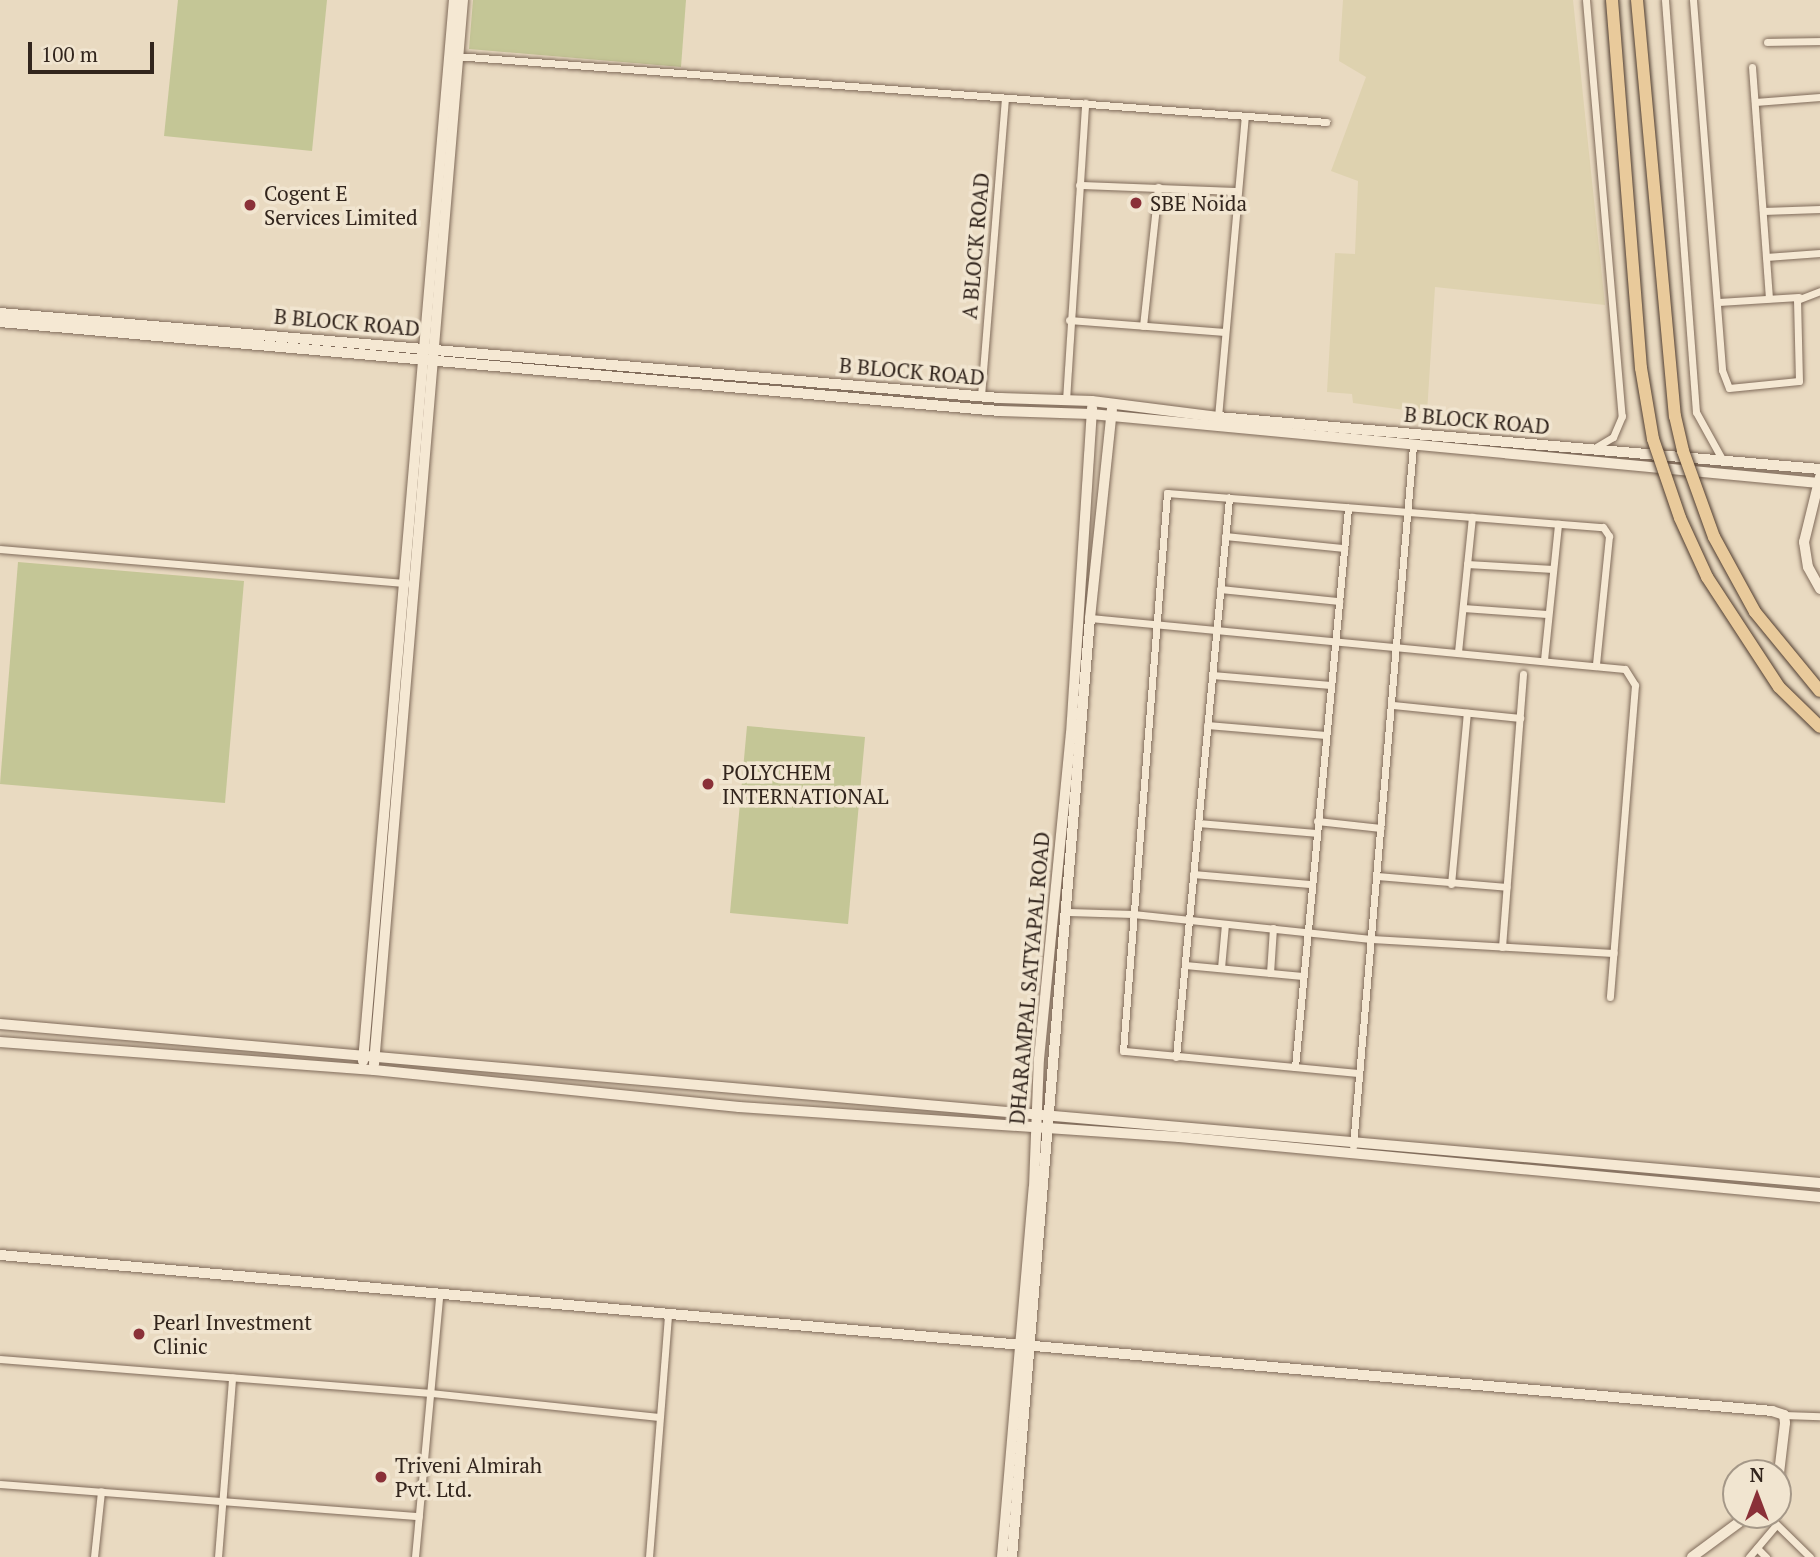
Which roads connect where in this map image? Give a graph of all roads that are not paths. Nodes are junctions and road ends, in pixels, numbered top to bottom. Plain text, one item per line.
1 (454, 0) edge
2 (463, 0) edge
3 (1586, 0) edge
4 (1612, 0) edge
5 (1637, 0) edge
6 (1665, 0) edge
7 (1693, 0) edge
8 (1820, 41) edge
9 (1767, 42) dead end
10 (454, 56) junction
11 (1752, 67) dead end
12 (1820, 97) edge
13 (1004, 98) junction
14 (1755, 102) junction
15 (1085, 103) junction
16 (1245, 116) junction
17 (1327, 122) dead end
18 (1079, 185) junction
19 (1158, 187) junction
20 (1238, 191) junction
21 (1820, 209) edge
22 (1763, 211) junction
23 (1820, 253) edge
24 (1766, 257) junction
25 (1820, 291) edge
26 (1799, 297) junction
27 (1769, 298) junction
28 (1718, 302) junction
29 (0, 313) edge
30 (1069, 320) junction
31 (0, 322) edge
32 (1143, 326) junction
33 (1225, 332) junction
34 (429, 353) junction
35 (981, 396) junction
36 (1066, 400) junction
37 (1093, 401) junction
38 (1112, 410) junction
39 (1091, 414) junction
40 (1219, 417) junction
41 (1413, 446) junction
42 (1593, 449) junction
43 (1723, 461) junction
44 (1820, 469) edge
45 (1819, 480) edge
46 (1229, 498) junction
47 (1348, 508) junction
48 (1407, 512) junction
49 (1472, 517) junction
50 (1558, 524) junction
51 (1225, 536) junction
52 (1344, 548) junction
53 (0, 549) edge
54 (1467, 564) junction
55 (1553, 569) junction
56 (410, 584) junction
57 (1220, 589) junction
58 (1820, 589) edge
59 (1339, 601) junction
60 (1463, 608) junction
61 (1547, 614) junction
62 (1090, 618) junction
63 (1157, 625) junction
64 (1216, 631) junction
65 (1335, 641) junction
66 (1399, 646) junction
67 (1458, 652) junction
68 (1545, 660) junction
69 (1596, 664) junction
70 (1523, 674) dead end
71 (1212, 675) junction
72 (1331, 685) junction
73 (1820, 691) edge
74 (1393, 705) junction
75 (1467, 713) junction
76 (1520, 718) junction
77 (1207, 725) junction
78 (1820, 727) edge
79 (1326, 735) junction
80 (1317, 821) junction
81 (1198, 823) junction
82 (1381, 828) junction
83 (1316, 833) junction
84 (1193, 874) junction
85 (1377, 877) junction
86 (1310, 884) junction
87 (1451, 884) junction
88 (1507, 887) junction
89 (1068, 912) junction
90 (1133, 914) junction
91 (1189, 920) junction
92 (1225, 924) junction
93 (1273, 928) junction
94 (1306, 931) junction
95 (1371, 939) junction
96 (1502, 947) junction
97 (1614, 953) junction
98 (1185, 965) junction
99 (1221, 968) junction
100 (1270, 973) junction
101 (1302, 976) junction
102 (1610, 997) dead end
103 (0, 1024) edge
104 (0, 1042) edge
105 (369, 1057) junction
106 (1176, 1057) junction
107 (1295, 1067) junction
108 (368, 1070) junction
109 (1357, 1073) junction
110 (1035, 1115) junction
111 (1051, 1115) junction
112 (1034, 1127) junction
113 (1051, 1129) junction
114 (1353, 1140) junction
115 (1352, 1153) junction
116 (1820, 1183) edge
117 (1820, 1197) edge
118 (0, 1255) edge
119 (439, 1296) junction
120 (668, 1314) junction
121 (1025, 1344) junction
122 (0, 1359) edge
123 (232, 1378) junction
124 (430, 1393) junction
125 (1784, 1415) junction
126 (1820, 1416) edge
127 (659, 1417) junction
128 (1782, 1459) edge
129 (0, 1484) edge
130 (101, 1491) junction
131 (223, 1502) junction
132 (419, 1516) junction
133 (1730, 1529) edge
134 (1773, 1529) edge
135 (1780, 1529) edge
136 (1757, 1548) junction
137 (94, 1557) edge
138 (218, 1557) edge
139 (415, 1557) edge
140 (649, 1557) edge
141 (1002, 1557) edge
142 (1012, 1557) edge
143 (1692, 1557) edge
144 (1749, 1557) edge
145 (1766, 1557) edge
146 (1810, 1557) edge

1 - 10 street
2 - 10 street
3 - 42 street
4 - 78 main road, bridge
5 - 73 main road, bridge
6 - 43 street
7 - 28 street
8 - 9 street
10 - 13 street
10 - 34 street
11 - 14 street
12 - 14 street
13 - 15 street
13 - 35 street, A BLOCK ROAD
14 - 22 street
15 - 16 street
15 - 18 street
16 - 17 street
16 - 20 street
18 - 19 street
18 - 30 street
19 - 20 street
19 - 32 street
20 - 33 street
21 - 22 street
22 - 24 street
23 - 24 street
24 - 27 street
25 - 26 street
26 - 27 street
26 - 28 street
27 - 28 street
29 - 34 street, B BLOCK ROAD
30 - 32 street
30 - 36 street
31 - 34 street, B BLOCK ROAD
32 - 33 street
33 - 40 street
34 - 35 street, B BLOCK ROAD
34 - 39 street, B BLOCK ROAD
34 - 56 street
35 - 36 street, B BLOCK ROAD
36 - 37 street, B BLOCK ROAD
37 - 38 street, B BLOCK ROAD
37 - 39 street, DHARAMPAL SATYAPAL ROAD
38 - 39 street, B BLOCK ROAD
38 - 40 street, B BLOCK ROAD
38 - 41 street, B BLOCK ROAD
38 - 62 street, DHARAMPAL SATYAPAL ROAD
39 - 110 street, DHARAMPAL SATYAPAL ROAD
40 - 42 street, B BLOCK ROAD
41 - 45 street, B BLOCK ROAD
41 - 48 street
42 - 43 street, B BLOCK ROAD
43 - 44 street, B BLOCK ROAD
45 - 58 street
46 - 47 street
46 - 51 street
46 - 63 street
47 - 48 street
47 - 52 street
48 - 49 street
48 - 66 street
49 - 50 street
49 - 54 street
50 - 55 street
50 - 69 street
51 - 52 street
51 - 57 street
52 - 59 street
53 - 56 street
54 - 55 street
54 - 60 street
55 - 61 street
56 - 105 street
57 - 59 street
57 - 64 street
59 - 65 street
60 - 61 street
60 - 67 street
61 - 68 street
62 - 63 street
62 - 89 street, DHARAMPAL SATYAPAL ROAD
63 - 64 street
63 - 90 street
64 - 65 street
64 - 71 street
65 - 66 street
65 - 72 street
66 - 67 street
66 - 74 street
67 - 68 street
68 - 69 street
69 - 97 street
70 - 76 street
71 - 72 street
71 - 77 street
72 - 79 street
74 - 75 street
74 - 82 street
75 - 76 street
75 - 87 street
76 - 88 street
77 - 79 street
77 - 81 street
79 - 80 street
80 - 82 street
80 - 83 street
81 - 83 street
81 - 84 street
82 - 85 street
83 - 86 street
84 - 86 street
84 - 91 street
85 - 87 street
85 - 95 street
86 - 94 street
87 - 88 street
88 - 96 street
89 - 90 street
89 - 111 street, DHARAMPAL SATYAPAL ROAD
90 - 91 street
90 - 106 street
91 - 92 street
91 - 98 street
92 - 93 street
92 - 99 street
93 - 94 street
93 - 100 street
94 - 95 street
94 - 101 street
95 - 96 street
95 - 109 street
96 - 97 street
97 - 102 street
98 - 99 street
98 - 106 street
99 - 100 street
100 - 101 street
101 - 107 street
103 - 105 street
104 - 108 street
105 - 108 street
105 - 110 street
106 - 107 street
107 - 109 street
108 - 112 street
109 - 114 street
110 - 111 street
110 - 112 street, DHARAMPAL SATYAPAL ROAD
111 - 113 street, DHARAMPAL SATYAPAL ROAD
111 - 114 street
112 - 113 street
112 - 121 street, DHARAMPAL SATYAPAL ROAD
113 - 115 street
113 - 121 street, DHARAMPAL SATYAPAL ROAD
114 - 115 street
114 - 116 street
115 - 117 street
118 - 119 street
119 - 120 street
119 - 124 street
120 - 121 street
120 - 127 street
121 - 125 street
121 - 141 street, DHARAMPAL SATYAPAL ROAD
121 - 142 street, DHARAMPAL SATYAPAL ROAD
122 - 123 street
123 - 124 street
123 - 131 street
124 - 127 street
124 - 132 street
125 - 126 street
125 - 128 street
127 - 140 street
129 - 130 street
130 - 131 street
130 - 137 street
131 - 132 street
131 - 138 street
132 - 139 street
133 - 143 street
134 - 136 street
135 - 146 street
136 - 144 street
136 - 145 street

